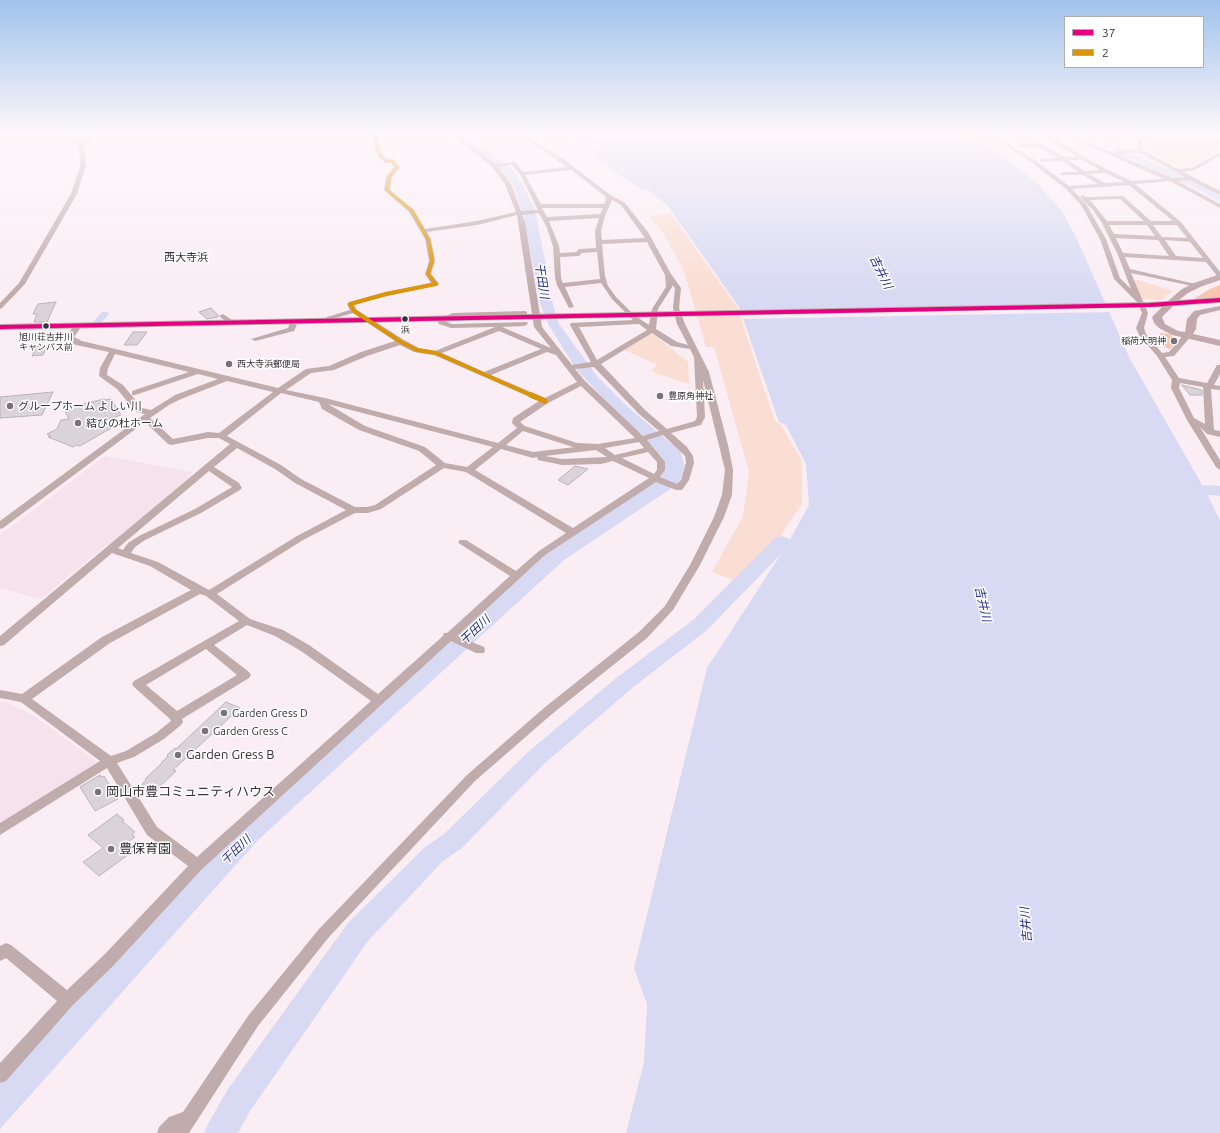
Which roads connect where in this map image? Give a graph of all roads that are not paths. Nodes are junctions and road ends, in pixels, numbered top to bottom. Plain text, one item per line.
1 (77, 187) edge
2 (387, 187) edge
3 (509, 187) edge
4 (528, 187) edge
5 (1069, 187) edge
6 (1069, 187) edge
7 (1134, 187) edge
8 (1185, 187) edge
9 (1207, 187) edge
10 (600, 188) joint
11 (1220, 193) edge
12 (607, 195) junction
13 (587, 198) dead end
14 (1085, 199) junction
15 (624, 200) dead end
16 (1220, 205) edge
17 (587, 206) junction
18 (606, 206) junction
19 (540, 210) junction
20 (520, 213) junction
21 (602, 216) junction
22 (546, 219) junction
23 (1105, 223) junction
24 (1149, 223) junction
25 (1179, 223) junction
26 (423, 231) junction
27 (1112, 236) junction
28 (1161, 238) junction
29 (650, 240) junction
30 (1191, 240) junction
31 (598, 242) junction
32 (599, 250) junction
33 (556, 255) junction
34 (1121, 255) junction
35 (1174, 258) junction
36 (1207, 260) junction
37 (1127, 270) junction
38 (668, 275) junction
39 (1219, 275) edge
40 (604, 282) junction
41 (560, 285) junction
42 (1197, 285) junction
43 (1220, 300) edge
44 (1140, 301) junction
45 (1220, 304) edge
46 (571, 307) dead end
47 (1, 308) edge
48 (1220, 308) edge
49 (354, 310) junction
50 (525, 313) dead end
51 (692, 315) junction
52 (679, 316) junction
53 (538, 319) junction
54 (442, 320) junction
55 (327, 321) junction
56 (372, 322) junction
57 (640, 322) junction
58 (0, 324) edge
59 (524, 324) dead end
60 (293, 325) junction
61 (498, 326) junction
62 (0, 327) edge
63 (26, 327) junction
64 (76, 328) junction
65 (652, 330) junction
66 (0, 332) edge
67 (1188, 335) junction
68 (256, 339) dead end
69 (401, 342) junction
70 (1220, 343) edge
71 (547, 349) junction
72 (113, 352) junction
73 (436, 352) junction
74 (695, 352) junction
75 (558, 354) junction
76 (1160, 355) junction
77 (595, 364) junction
78 (1220, 367) edge
79 (571, 368) junction
80 (198, 372) junction
81 (484, 376) junction
82 (226, 379) junction
83 (1176, 380) junction
84 (582, 383) junction
85 (1208, 386) junction
86 (1220, 388) edge
87 (279, 391) junction
88 (135, 393) dead end
89 (322, 400) junction
90 (545, 401) junction
91 (148, 415) junction
92 (1191, 420) junction
93 (1210, 423) junction
94 (1220, 425) edge
95 (522, 428) junction
96 (1210, 432) junction
97 (662, 433) junction
98 (1220, 434) edge
99 (221, 436) junction
100 (643, 438) junction
101 (236, 444) junction
102 (500, 447) junction
103 (598, 447) junction
104 (650, 449) junction
105 (533, 456) junction
106 (614, 458) junction
107 (442, 465) junction
108 (208, 467) junction
109 (1220, 467) edge
110 (469, 470) junction
111 (657, 479) junction
112 (353, 510) junction
113 (0, 526) edge
114 (572, 532) junction
115 (463, 542) dead end
116 (110, 549) junction
117 (126, 554) junction
118 (516, 575) junction
119 (199, 590) junction
120 (210, 594) junction
121 (246, 621) junction
122 (450, 637) junction
123 (0, 642) edge
124 (206, 644) junction
125 (478, 649) dead end
126 (0, 694) edge
127 (24, 699) junction
128 (378, 700) junction
129 (176, 717) junction
130 (109, 761) junction
131 (0, 830) edge
132 (197, 865) junction
133 (0, 954) edge
134 (68, 1000) junction
135 (0, 1075) edge
136 (189, 1118) junction
137 (165, 1133) edge
138 (179, 1133) edge

1 - 47 street
2 - 26 street
3 - 20 street
4 - 19 street
5 - 14 street
6 - 44 street
7 - 25 street
8 - 16 street
9 - 11 street
10 - 12 street
10 - 15 street
12 - 18 street
12 - 29 street
13 - 17 street
14 - 23 street
14 - 24 street
17 - 18 street
17 - 19 street
18 - 21 street
19 - 20 street
19 - 22 street
20 - 26 street
20 - 53 street
21 - 22 street
21 - 31 street
22 - 33 street
23 - 24 street
23 - 27 street
24 - 25 street
24 - 28 street
25 - 30 street
26 - 49 street
27 - 28 street
27 - 34 street
28 - 30 street
28 - 35 street
29 - 31 street
29 - 38 street
30 - 36 street
31 - 32 street
32 - 33 street
32 - 40 street
33 - 41 street
34 - 35 street
34 - 37 street
35 - 36 street
36 - 39 street
37 - 42 street
37 - 44 street
38 - 52 street
38 - 65 street
39 - 42 main road
39 - 67 main road
40 - 41 street
40 - 57 street
41 - 46 street
42 - 67 main road
43 - 51 main road
44 - 76 street
45 - 51 main road
48 - 67 main road
49 - 55 street
49 - 56 street
50 - 54 street
51 - 52 main road
52 - 53 main road
52 - 74 street
53 - 54 main road
53 - 75 street
54 - 56 main road
54 - 61 street
55 - 56 main road
55 - 64 main road
56 - 60 main road
56 - 69 street
57 - 65 street
57 - 77 street
58 - 63 street
59 - 61 street
60 - 64 main road
60 - 68 street
61 - 71 street
61 - 73 street
62 - 63 main road
63 - 64 main road
64 - 66 main road
64 - 72 street
65 - 74 street
65 - 77 street
67 - 70 main road
67 - 76 street
69 - 73 street
69 - 87 street
71 - 75 street
71 - 81 street
72 - 80 street
72 - 91 street
73 - 81 street
74 - 97 street
74 - 136 street
75 - 79 street
76 - 83 street
77 - 79 street
77 - 97 street
78 - 85 street
79 - 84 street
80 - 82 street
80 - 88 street
81 - 90 street
82 - 87 street
82 - 91 street
83 - 85 street
83 - 92 street
84 - 90 street
84 - 100 street
85 - 86 street
85 - 93 street
87 - 89 street
87 - 99 street
89 - 102 street
89 - 107 street
90 - 95 street
91 - 99 street
91 - 113 street
92 - 96 street
92 - 109 street
93 - 94 street
93 - 96 street
95 - 102 street
95 - 103 street
96 - 98 street
97 - 100 street
97 - 111 street
99 - 101 street
100 - 103 street
100 - 104 street
101 - 108 street
101 - 112 street
102 - 105 street
102 - 110 street
103 - 105 street
103 - 106 street
104 - 106 street
104 - 111 street
105 - 106 street
106 - 111 street
107 - 110 street
107 - 112 street
108 - 116 street
108 - 117 street
110 - 114 street
111 - 114 street
112 - 120 street
114 - 118 street
115 - 118 street
116 - 117 street
116 - 123 street
117 - 119 street
118 - 122 street
119 - 120 street
119 - 127 street
120 - 121 street
121 - 124 street
121 - 128 street
122 - 125 street
122 - 128 street
124 - 129 street
124 - 129 street
126 - 127 street
127 - 130 street
128 - 132 street
129 - 130 street
130 - 131 street
130 - 132 street
132 - 134 street
133 - 134 street
134 - 135 street
136 - 137 street
136 - 138 street

